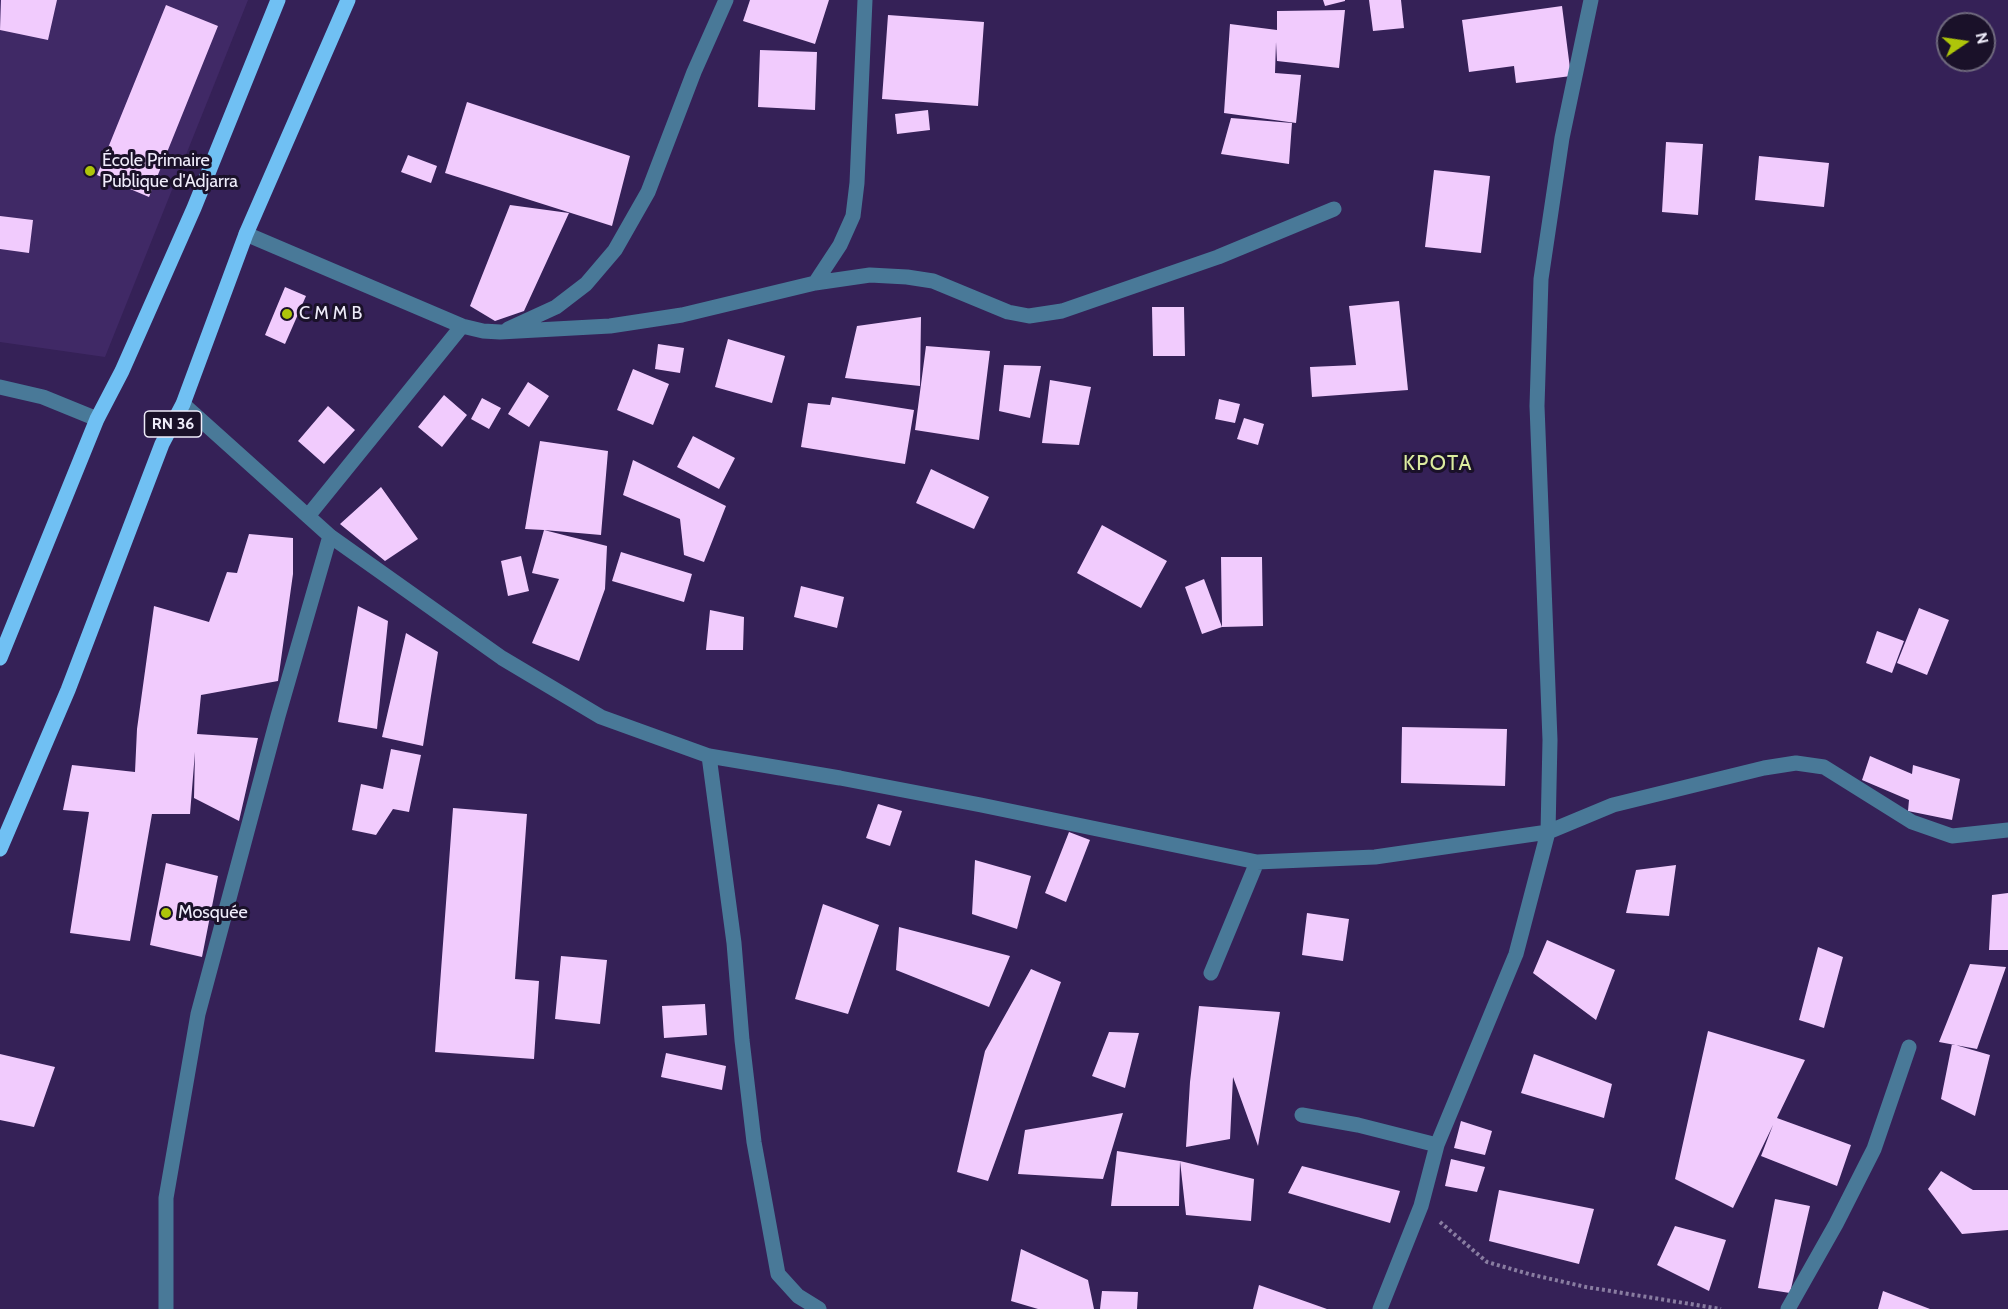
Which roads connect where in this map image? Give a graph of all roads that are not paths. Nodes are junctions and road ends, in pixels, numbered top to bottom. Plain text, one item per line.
1 (278, 0) edge
2 (348, 0) edge
3 (726, 0) edge
4 (865, 0) edge
5 (1591, 0) edge
6 (1334, 209) dead end
7 (246, 234) junction
8 (815, 283) junction
9 (462, 326) junction
10 (500, 332) junction
11 (0, 387) edge
12 (183, 404) junction
13 (97, 419) junction
14 (308, 516) junction
15 (330, 536) junction
16 (0, 658) edge
17 (710, 756) junction
18 (2008, 830) edge
19 (1548, 832) junction
20 (0, 849) edge
21 (1257, 862) junction
22 (1211, 973) dead end
23 (1909, 1047) dead end
24 (1302, 1115) dead end
25 (1437, 1145) junction
26 (166, 1309) edge
27 (819, 1309) edge
28 (1380, 1309) edge
29 (1788, 1309) edge

1 - 13 main road
2 - 7 main road, RN 36
3 - 10 street
4 - 8 street
5 - 19 street
6 - 8 street
7 - 9 street
7 - 12 main road, RN 36
8 - 10 street
9 - 10 street
9 - 14 street
11 - 13 street
12 - 14 street
12 - 20 main road, RN 36
13 - 16 main road
14 - 15 street
15 - 17 street
15 - 26 street
17 - 21 street
17 - 27 street
18 - 19 street
19 - 21 street
19 - 25 street
21 - 22 street
23 - 29 street
24 - 25 street
25 - 28 street

